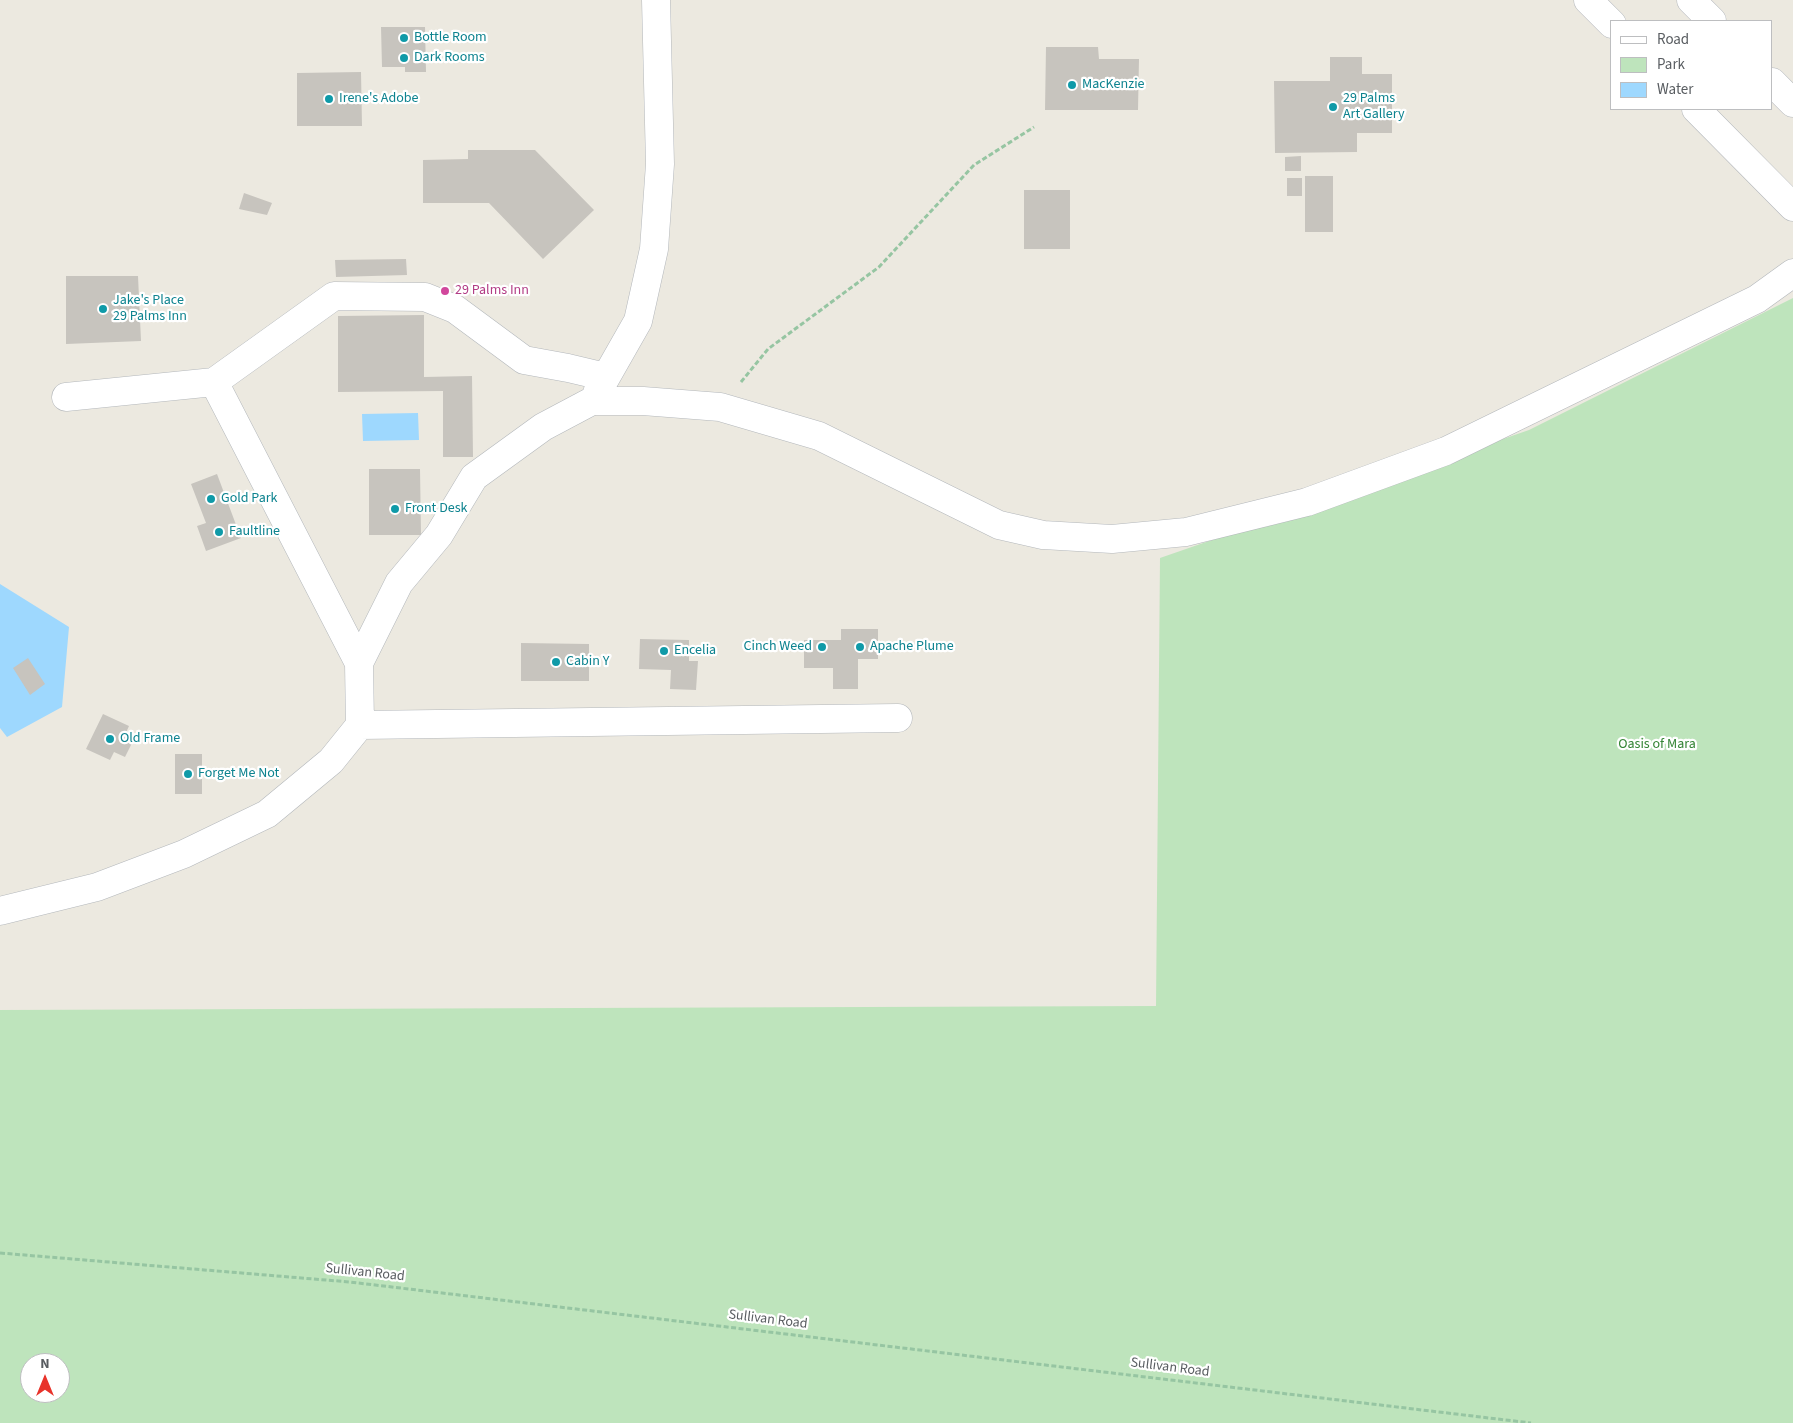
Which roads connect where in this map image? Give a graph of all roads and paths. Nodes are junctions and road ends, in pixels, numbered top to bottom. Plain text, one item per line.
1 (656, 0) edge
2 (1588, 0) edge
3 (1691, 0) edge
4 (1711, 20) edge
5 (1610, 22) edge
6 (1773, 83) edge
7 (1793, 103) edge
8 (1697, 110) edge
9 (1034, 127) dead end
10 (1793, 207) edge
11 (1793, 273) edge
12 (606, 377) junction
13 (214, 382) junction
14 (66, 397) dead end
15 (592, 401) junction
16 (720, 407) junction
17 (359, 664) junction
18 (898, 718) dead end
19 (360, 725) junction
20 (0, 911) edge
21 (0, 1253) edge
22 (1531, 1423) edge

1 - 12 street
2 - 5 street
3 - 4 street
6 - 7 street
8 - 10 street
9 - 16 path
11 - 16 street
12 - 13 street
12 - 15 street
13 - 14 street
13 - 17 street
15 - 16 street
15 - 17 street
17 - 19 street
18 - 19 street
19 - 20 street
21 - 22 path, Sullivan Road

